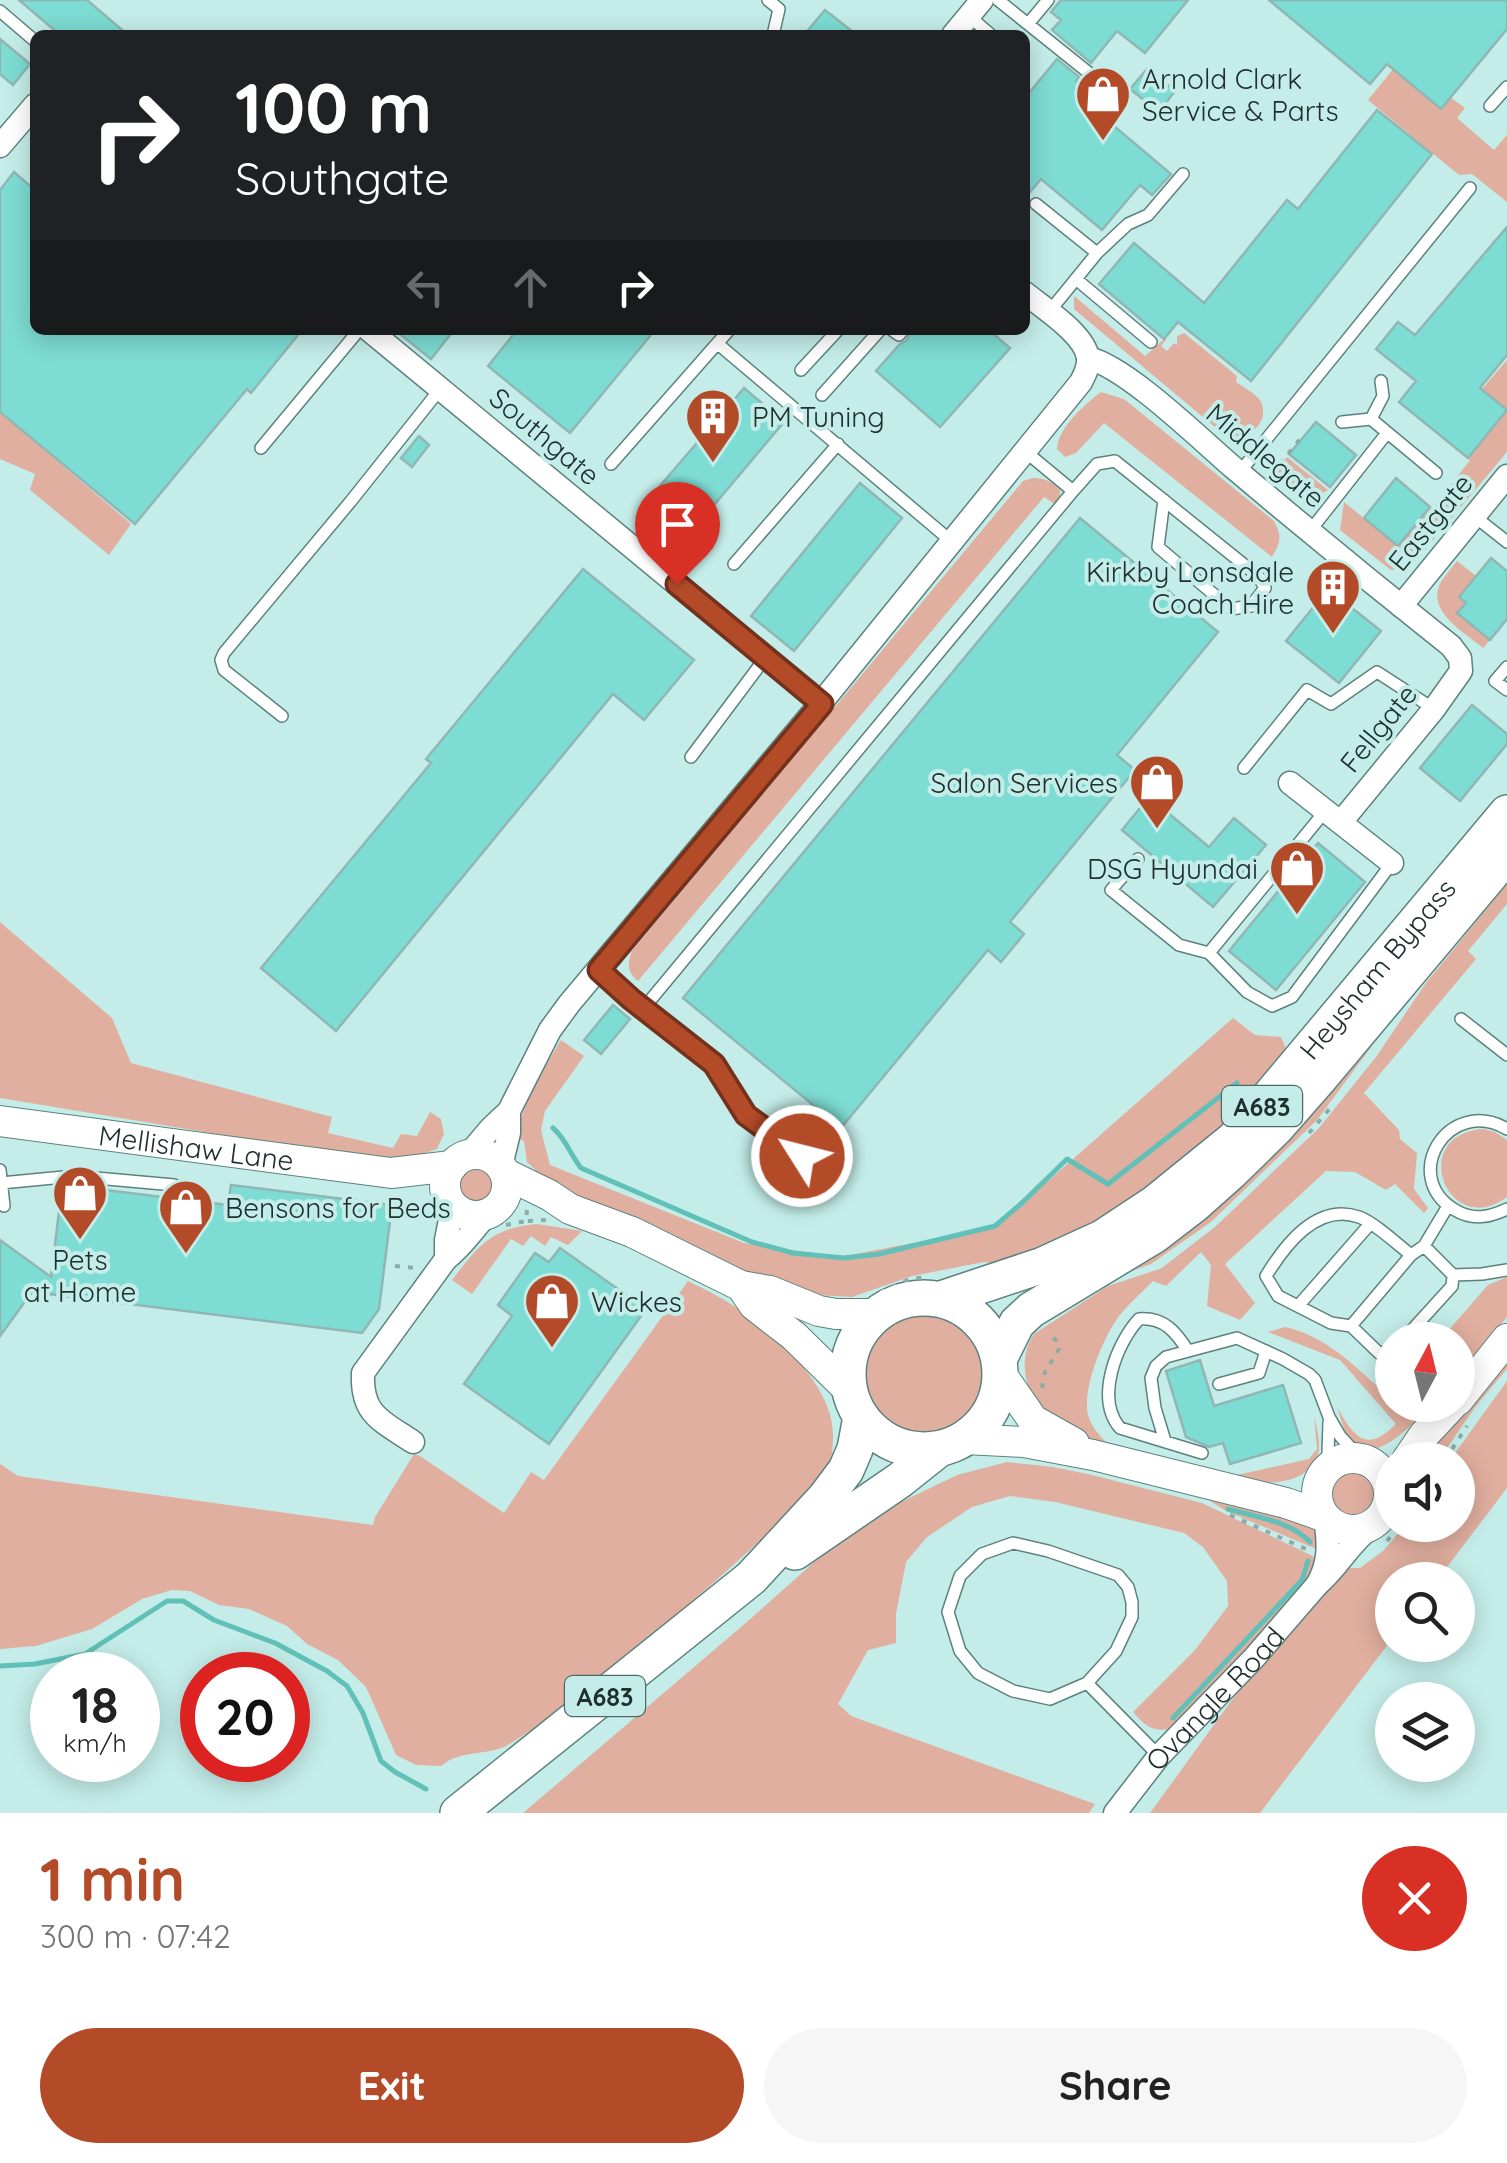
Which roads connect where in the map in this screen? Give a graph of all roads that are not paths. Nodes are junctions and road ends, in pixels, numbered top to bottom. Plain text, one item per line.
1 (768, 0) edge
2 (1048, 0) edge
3 (979, 5) edge
4 (0, 12) edge
5 (1028, 24) junction
6 (774, 30) edge
7 (957, 30) edge
8 (989, 30) edge
9 (30, 36) edge
10 (1104, 86) dead end
11 (1507, 87) edge
12 (1490, 106) dead end
13 (30, 110) edge
14 (0, 146) edge
15 (1183, 174) dead end
16 (1470, 188) dead end
17 (1036, 204) dead end
18 (1098, 253) junction
19 (1076, 279) junction
20 (1030, 297) edge
21 (1049, 312) junction
22 (354, 335) edge
23 (375, 335) edge
24 (726, 335) edge
25 (833, 335) edge
26 (876, 335) edge
27 (1151, 342) dead end
28 (718, 344) junction
29 (1088, 358) junction
30 (801, 370) dead end
31 (1382, 381) dead end
32 (440, 388) junction
33 (822, 395) dead end
34 (1371, 420) junction
35 (1342, 422) dead end
36 (1387, 432) junction
37 (838, 444) junction
38 (262, 448) dead end
39 (1026, 452) junction
40 (611, 464) dead end
41 (1239, 473) junction
42 (1436, 473) dead end
43 (1504, 486) edge
44 (1073, 490) junction
45 (1164, 500) junction
46 (1474, 516) junction
47 (1310, 531) junction
48 (950, 541) junction
49 (1507, 542) edge
50 (734, 564) dead end
51 (1400, 606) junction
52 (766, 657) junction
53 (1507, 666) edge
54 (1461, 671) joint
55 (1507, 690) edge
56 (822, 704) junction
57 (1434, 708) junction
58 (282, 716) dead end
59 (691, 756) dead end
60 (1244, 768) dead end
61 (1290, 784) dead end
62 (1507, 813) edge
63 (1333, 816) junction
64 (1507, 854) edge
65 (1138, 859) dead end
66 (1392, 863) joint
67 (1208, 953) junction
68 (599, 970) junction
69 (644, 1008) junction
70 (1461, 1019) dead end
71 (1507, 1055) edge
72 (509, 1111) junction
73 (0, 1121) edge
74 (1506, 1126) edge
75 (0, 1170) edge
76 (503, 1170) junction
77 (831, 1176) dead end
78 (455, 1181) junction
79 (1, 1183) edge
80 (174, 1185) dead end
81 (4, 1206) dead end
82 (1448, 1206) junction
83 (1507, 1208) edge
84 (570, 1209) junction
85 (493, 1211) junction
86 (1370, 1224) junction
87 (1424, 1246) junction
88 (1411, 1255) junction
89 (446, 1258) junction
90 (1507, 1270) edge
91 (1454, 1275) junction
92 (741, 1286) junction
93 (941, 1287) junction
94 (878, 1303) junction
95 (1298, 1306) junction
96 (1419, 1322) edge
97 (1351, 1326) junction
98 (1507, 1339) edge
99 (1375, 1348) edge
100 (1266, 1351) junction
101 (1188, 1352) junction
102 (1000, 1367) junction
103 (1475, 1378) edge
104 (1219, 1384) dead end
105 (856, 1404) junction
106 (1329, 1417) junction
107 (1438, 1422) edge
108 (1165, 1440) junction
109 (413, 1442) dead end
110 (1420, 1442) edge
111 (952, 1444) junction
112 (1202, 1453) dead end
113 (1093, 1456) junction
114 (1375, 1456) edge
115 (1361, 1459) junction
116 (1375, 1467) edge
117 (1324, 1473) junction
118 (1226, 1501) junction
119 (1324, 1516) junction
120 (1375, 1523) edge
121 (1372, 1526) junction
122 (752, 1578) junction
123 (1317, 1586) junction
124 (1087, 1684) junction
125 (1159, 1756) junction
126 (458, 1813) edge
127 (1114, 1813) edge

1 - 6 lane
2 - 5 lane
3 - 5 lane
3 - 7 street
3 - 8 lane
4 - 9 lane
5 - 10 lane
11 - 12 lane
13 - 14 street
15 - 18 lane
16 - 41 lane
17 - 18 lane
18 - 19 lane
19 - 21 lane
19 - 27 lane
20 - 21 street, Middlegate
21 - 29 street, Middlegate
22 - 38 lane
23 - 32 street, Southgate
24 - 28 lane
25 - 30 lane
26 - 33 lane
28 - 37 lane
28 - 40 lane
29 - 39 street
29 - 41 street, Middlegate
31 - 34 lane
32 - 52 street, Southgate
32 - 58 lane
34 - 35 lane
34 - 36 lane
36 - 42 lane
36 - 47 lane
37 - 48 lane
37 - 50 lane
39 - 44 lane
39 - 48 street
41 - 47 street, Middlegate
43 - 46 street, Eastgate
44 - 45 lane
44 - 69 lane
45 - 45 lane
46 - 49 lane
46 - 51 street, Eastgate
47 - 51 street, Middlegate
48 - 56 street
51 - 54 street, Middlegate
52 - 56 street, Southgate
52 - 59 lane
53 - 55 lane
54 - 57 street, Fellgate
56 - 68 street
57 - 60 lane
57 - 63 street, Fellgate
61 - 63 street
62 - 93 highway, Heysham Bypass / A683
63 - 66 street
63 - 67 lane
64 - 102 highway, Heysham Bypass / A683
65 - 67 lane
66 - 67 lane
68 - 69 lane
68 - 72 street
69 - 77 lane
70 - 71 lane
72 - 76 street
72 - 78 street
73 - 78 main road, Mellishaw Lane
74 - 82 lane
75 - 79 lane
76 - 78 main road
76 - 84 main road
76 - 85 main road
78 - 85 main road
78 - 89 street
79 - 80 lane
79 - 81 lane
82 - 83 lane
82 - 87 lane
84 - 85 main road
84 - 92 main road
85 - 89 street
86 - 88 lane
86 - 95 lane
86 - 95 lane
87 - 88 lane
87 - 91 lane
88 - 97 lane
89 - 109 street
90 - 91 lane
91 - 96 lane
92 - 94 main road
92 - 105 main road
93 - 94 highway, A683
93 - 102 highway
94 - 105 highway, A683
95 - 97 lane
97 - 99 lane
98 - 103 main road
100 - 101 lane
100 - 104 lane
100 - 106 lane
101 - 108 lane
101 - 108 lane
102 - 111 highway, A683
102 - 113 main road
105 - 111 highway
105 - 122 highway, A683
106 - 115 lane
106 - 117 lane
107 - 110 main road
108 - 112 lane
111 - 113 main road
111 - 122 highway, A683
113 - 118 main road
114 - 115 main road
115 - 116 main road
115 - 117 main road
117 - 118 main road
117 - 119 main road
118 - 119 main road
119 - 121 main road
119 - 123 street, Ovangle Road
120 - 121 main road
121 - 123 street, Ovangle Road
122 - 126 highway, A683
123 - 125 street, Ovangle Road
124 - 124 lane
124 - 125 lane
125 - 127 street, Ovangle Road

